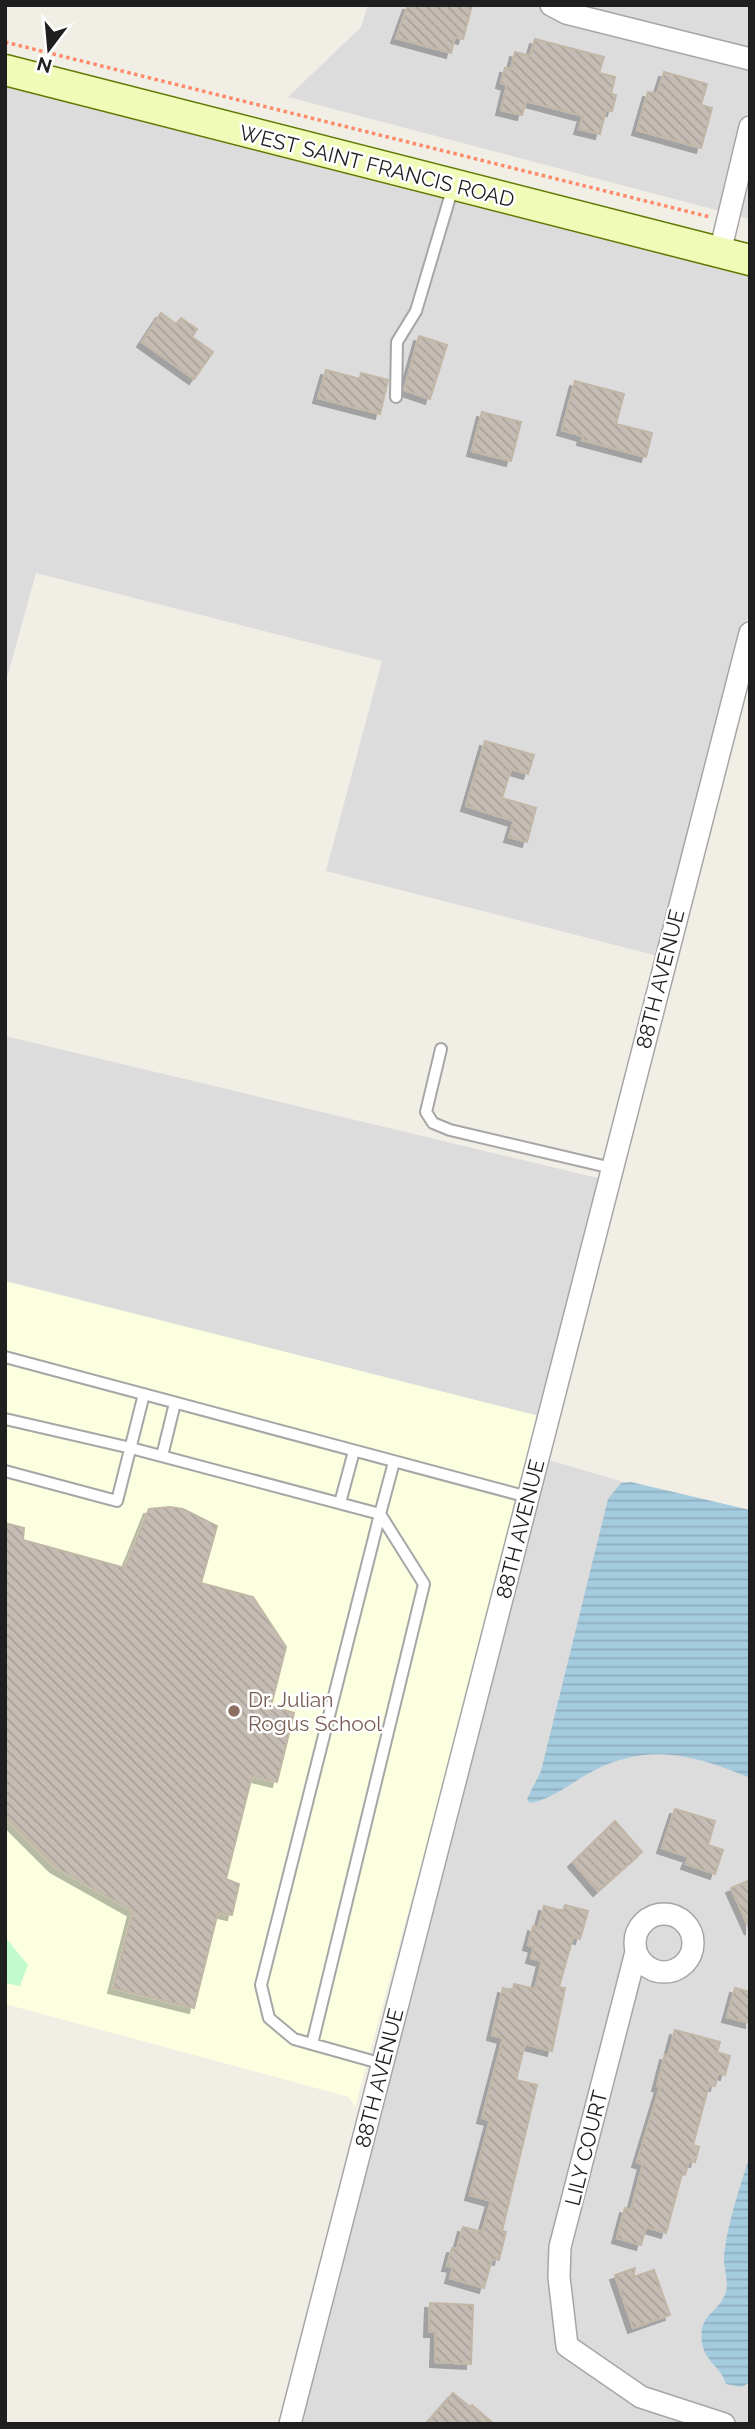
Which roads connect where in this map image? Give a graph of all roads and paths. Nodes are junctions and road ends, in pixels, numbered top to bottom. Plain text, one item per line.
1 (551, 5) edge
2 (5, 42) edge
3 (750, 59) edge
4 (5, 70) edge
5 (750, 127) edge
6 (453, 185) junction
7 (727, 221) junction
8 (720, 252) junction
9 (750, 260) edge
10 (396, 397) dead end
11 (750, 634) edge
12 (441, 1049) dead end
13 (612, 1168) junction
14 (5, 1357) edge
15 (144, 1394) junction
16 (175, 1403) junction
17 (5, 1419) edge
18 (131, 1448) junction
19 (354, 1451) junction
20 (162, 1456) junction
21 (394, 1462) junction
22 (5, 1471) edge
23 (528, 1497) junction
24 (340, 1503) junction
25 (380, 1514) junction
26 (636, 1952) dead end
27 (312, 2044) junction
28 (383, 2064) junction
29 (290, 2424) edge
30 (724, 2424) edge

1 - 3 street
2 - 7 path
4 - 6 street, WEST SAINT FRANCIS ROAD
5 - 7 street
6 - 8 street, WEST SAINT FRANCIS ROAD
6 - 10 lane
7 - 8 street
8 - 9 street, WEST SAINT FRANCIS ROAD
11 - 13 street, 88TH AVENUE
12 - 13 lane
13 - 23 street, 88TH AVENUE
14 - 15 lane
15 - 16 lane
15 - 18 lane
16 - 19 lane
16 - 20 lane
17 - 18 lane
18 - 20 lane
18 - 22 lane
19 - 21 lane
19 - 24 lane
20 - 24 lane
21 - 23 lane
21 - 25 lane
23 - 28 street, 88TH AVENUE
24 - 25 lane
25 - 27 lane
25 - 27 lane
26 - 30 street, LILY COURT
27 - 28 lane
28 - 29 street, 88TH AVENUE

